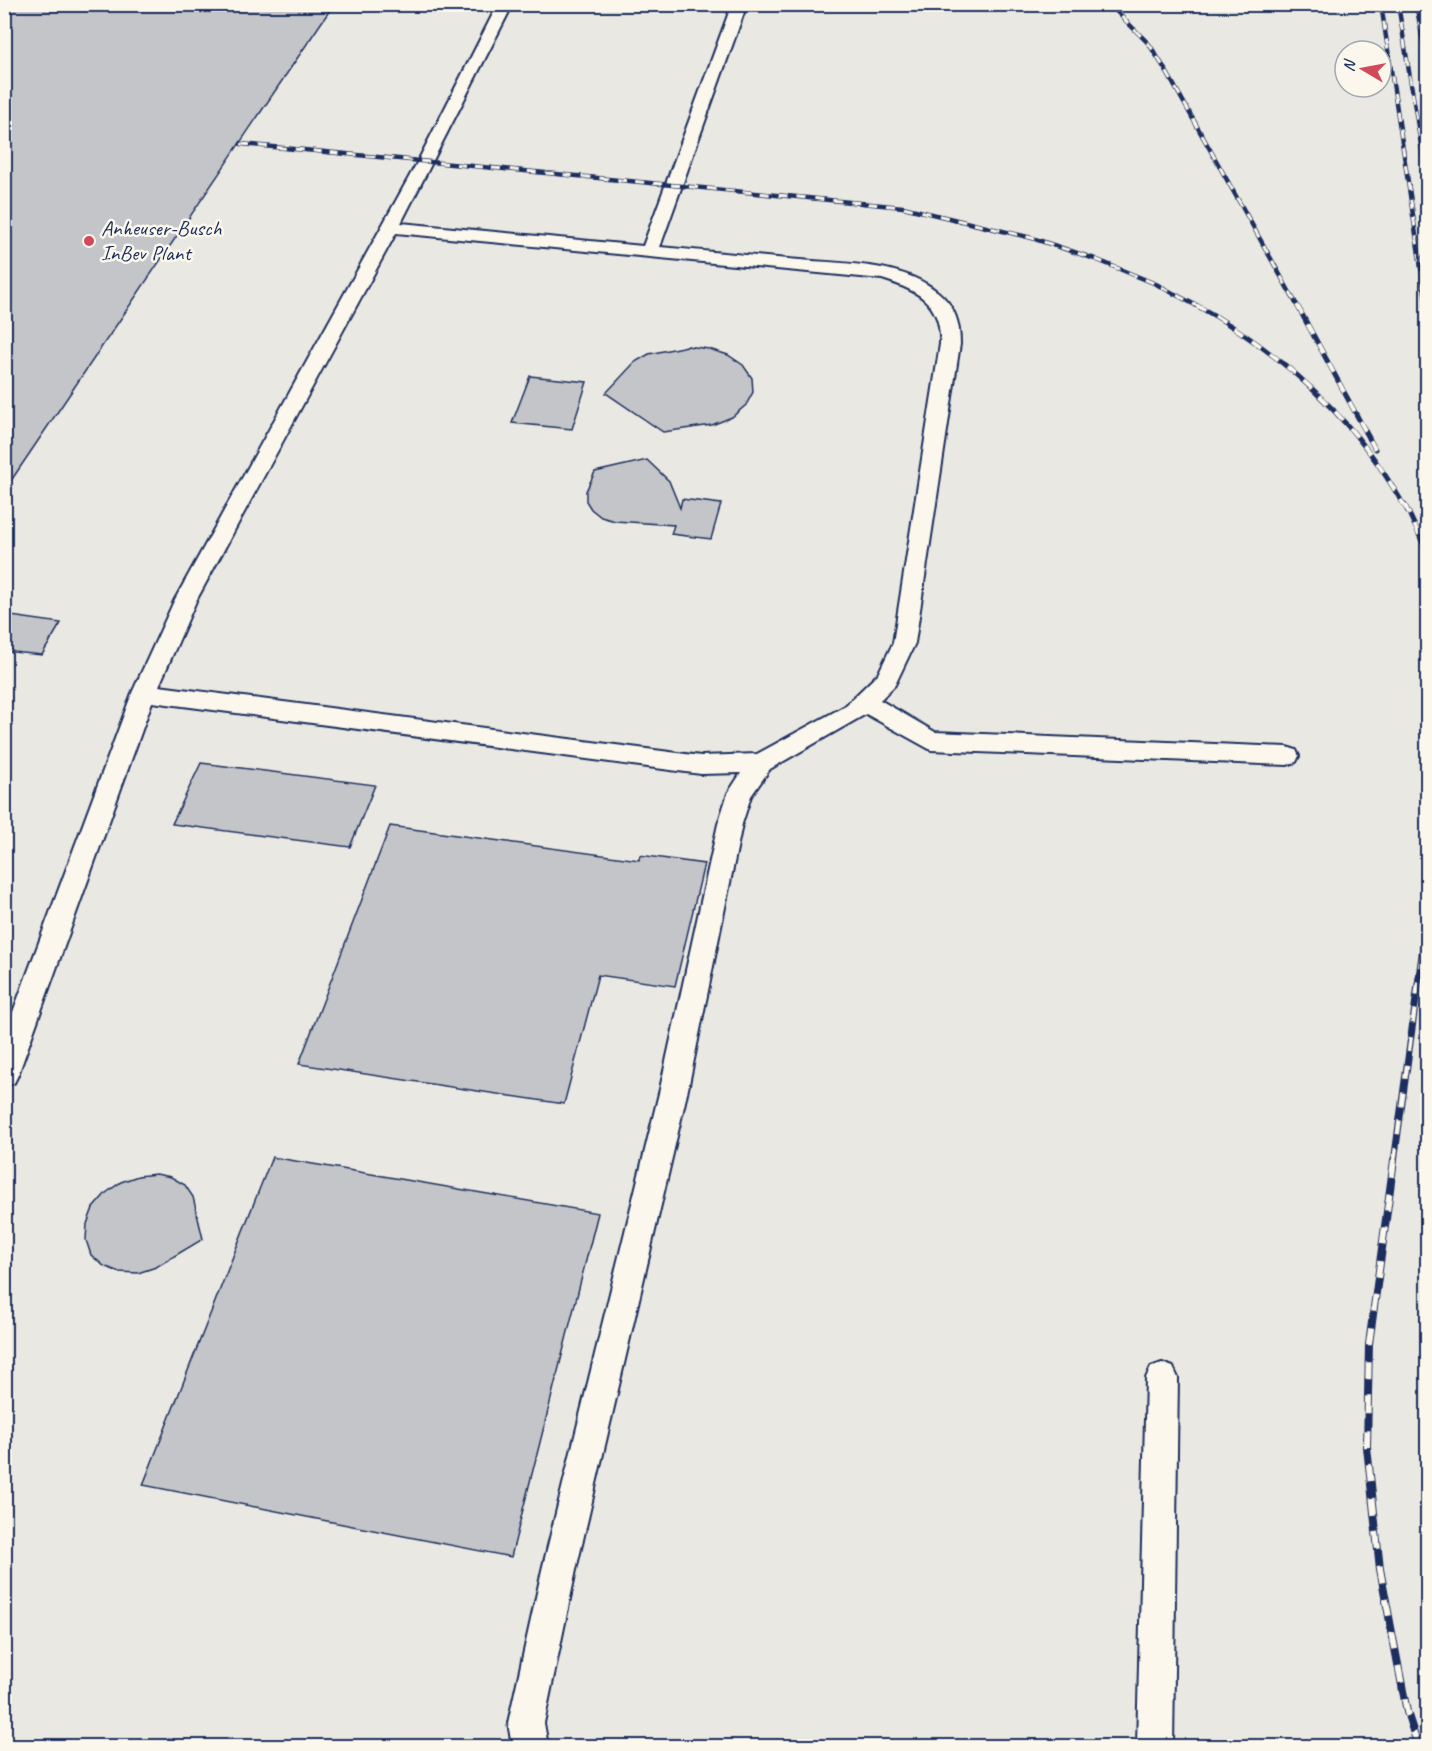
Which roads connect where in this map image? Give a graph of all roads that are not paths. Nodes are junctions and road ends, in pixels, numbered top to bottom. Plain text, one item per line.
1 (506, 4) edge
2 (740, 4) edge
3 (390, 227) junction
4 (650, 251) junction
5 (144, 693) junction
6 (864, 702) junction
7 (1287, 756) dead end
8 (761, 763) junction
9 (4, 1075) edge
10 (1162, 1378) dead end
11 (530, 1746) edge
12 (1155, 1746) edge

1 - 3 lane
2 - 4 lane
3 - 4 lane
3 - 5 lane
4 - 6 lane
5 - 8 lane
5 - 9 lane
6 - 7 lane
6 - 8 lane
8 - 11 lane
10 - 12 lane

